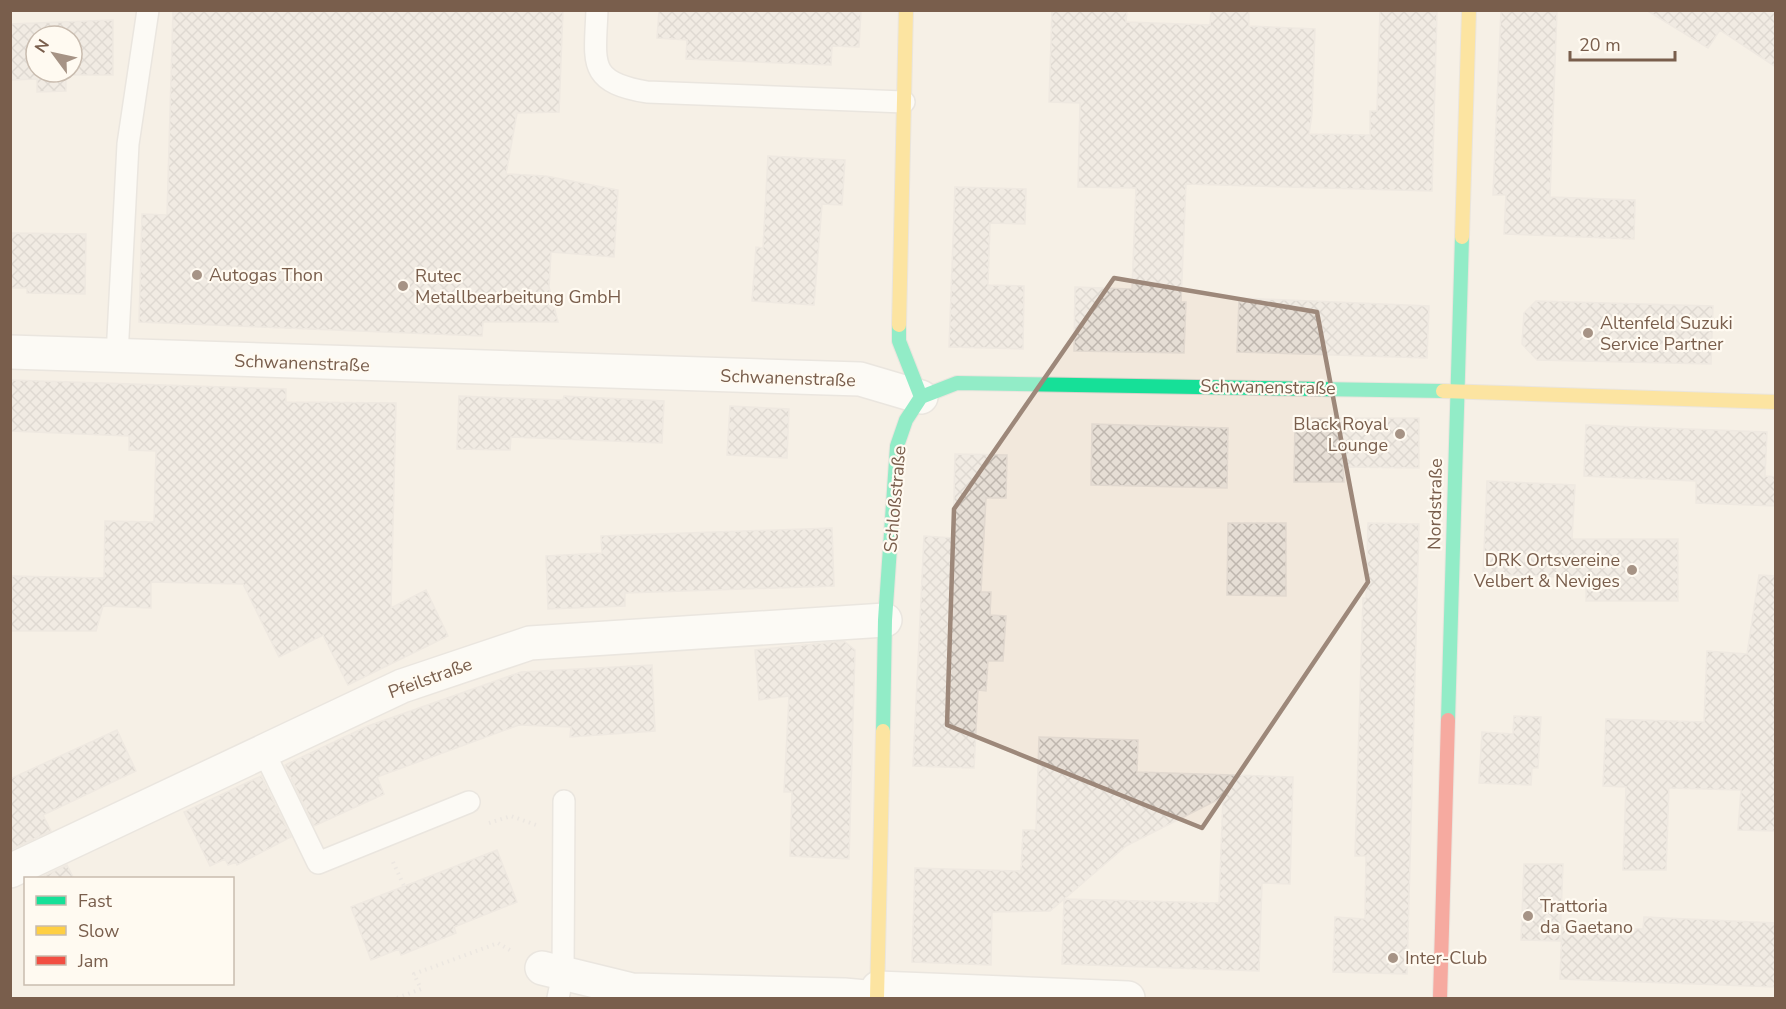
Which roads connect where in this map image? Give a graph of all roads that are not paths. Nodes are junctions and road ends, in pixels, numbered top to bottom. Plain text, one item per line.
1 (148, 10) edge
2 (597, 10) edge
3 (906, 10) edge
4 (1469, 10) edge
5 (904, 102) junction
6 (10, 352) edge
7 (117, 356) junction
8 (1456, 392) junction
9 (921, 398) junction
10 (1776, 402) edge
11 (885, 620) junction
12 (264, 752) junction
13 (564, 801) dead end
14 (469, 802) road end
15 (10, 870) edge
16 (554, 980) edge
17 (878, 995) edge
18 (1128, 999) edge
19 (1440, 999) edge

1 - 7 lane
2 - 5 lane
3 - 5 street
4 - 8 street, Nordstraße
5 - 9 street
6 - 7 street, Schwanenstraße
7 - 9 street, Schwanenstraße
8 - 9 street, Schwanenstraße
8 - 10 street, Schwanenstraße
8 - 19 street, Nordstraße
9 - 11 street, Schloßstraße
11 - 12 street, Pfeilstraße
11 - 17 street, Schloßstraße
12 - 14 lane
12 - 15 street, Pfeilstraße
13 - 16 lane
16 - 17 street
17 - 18 street

